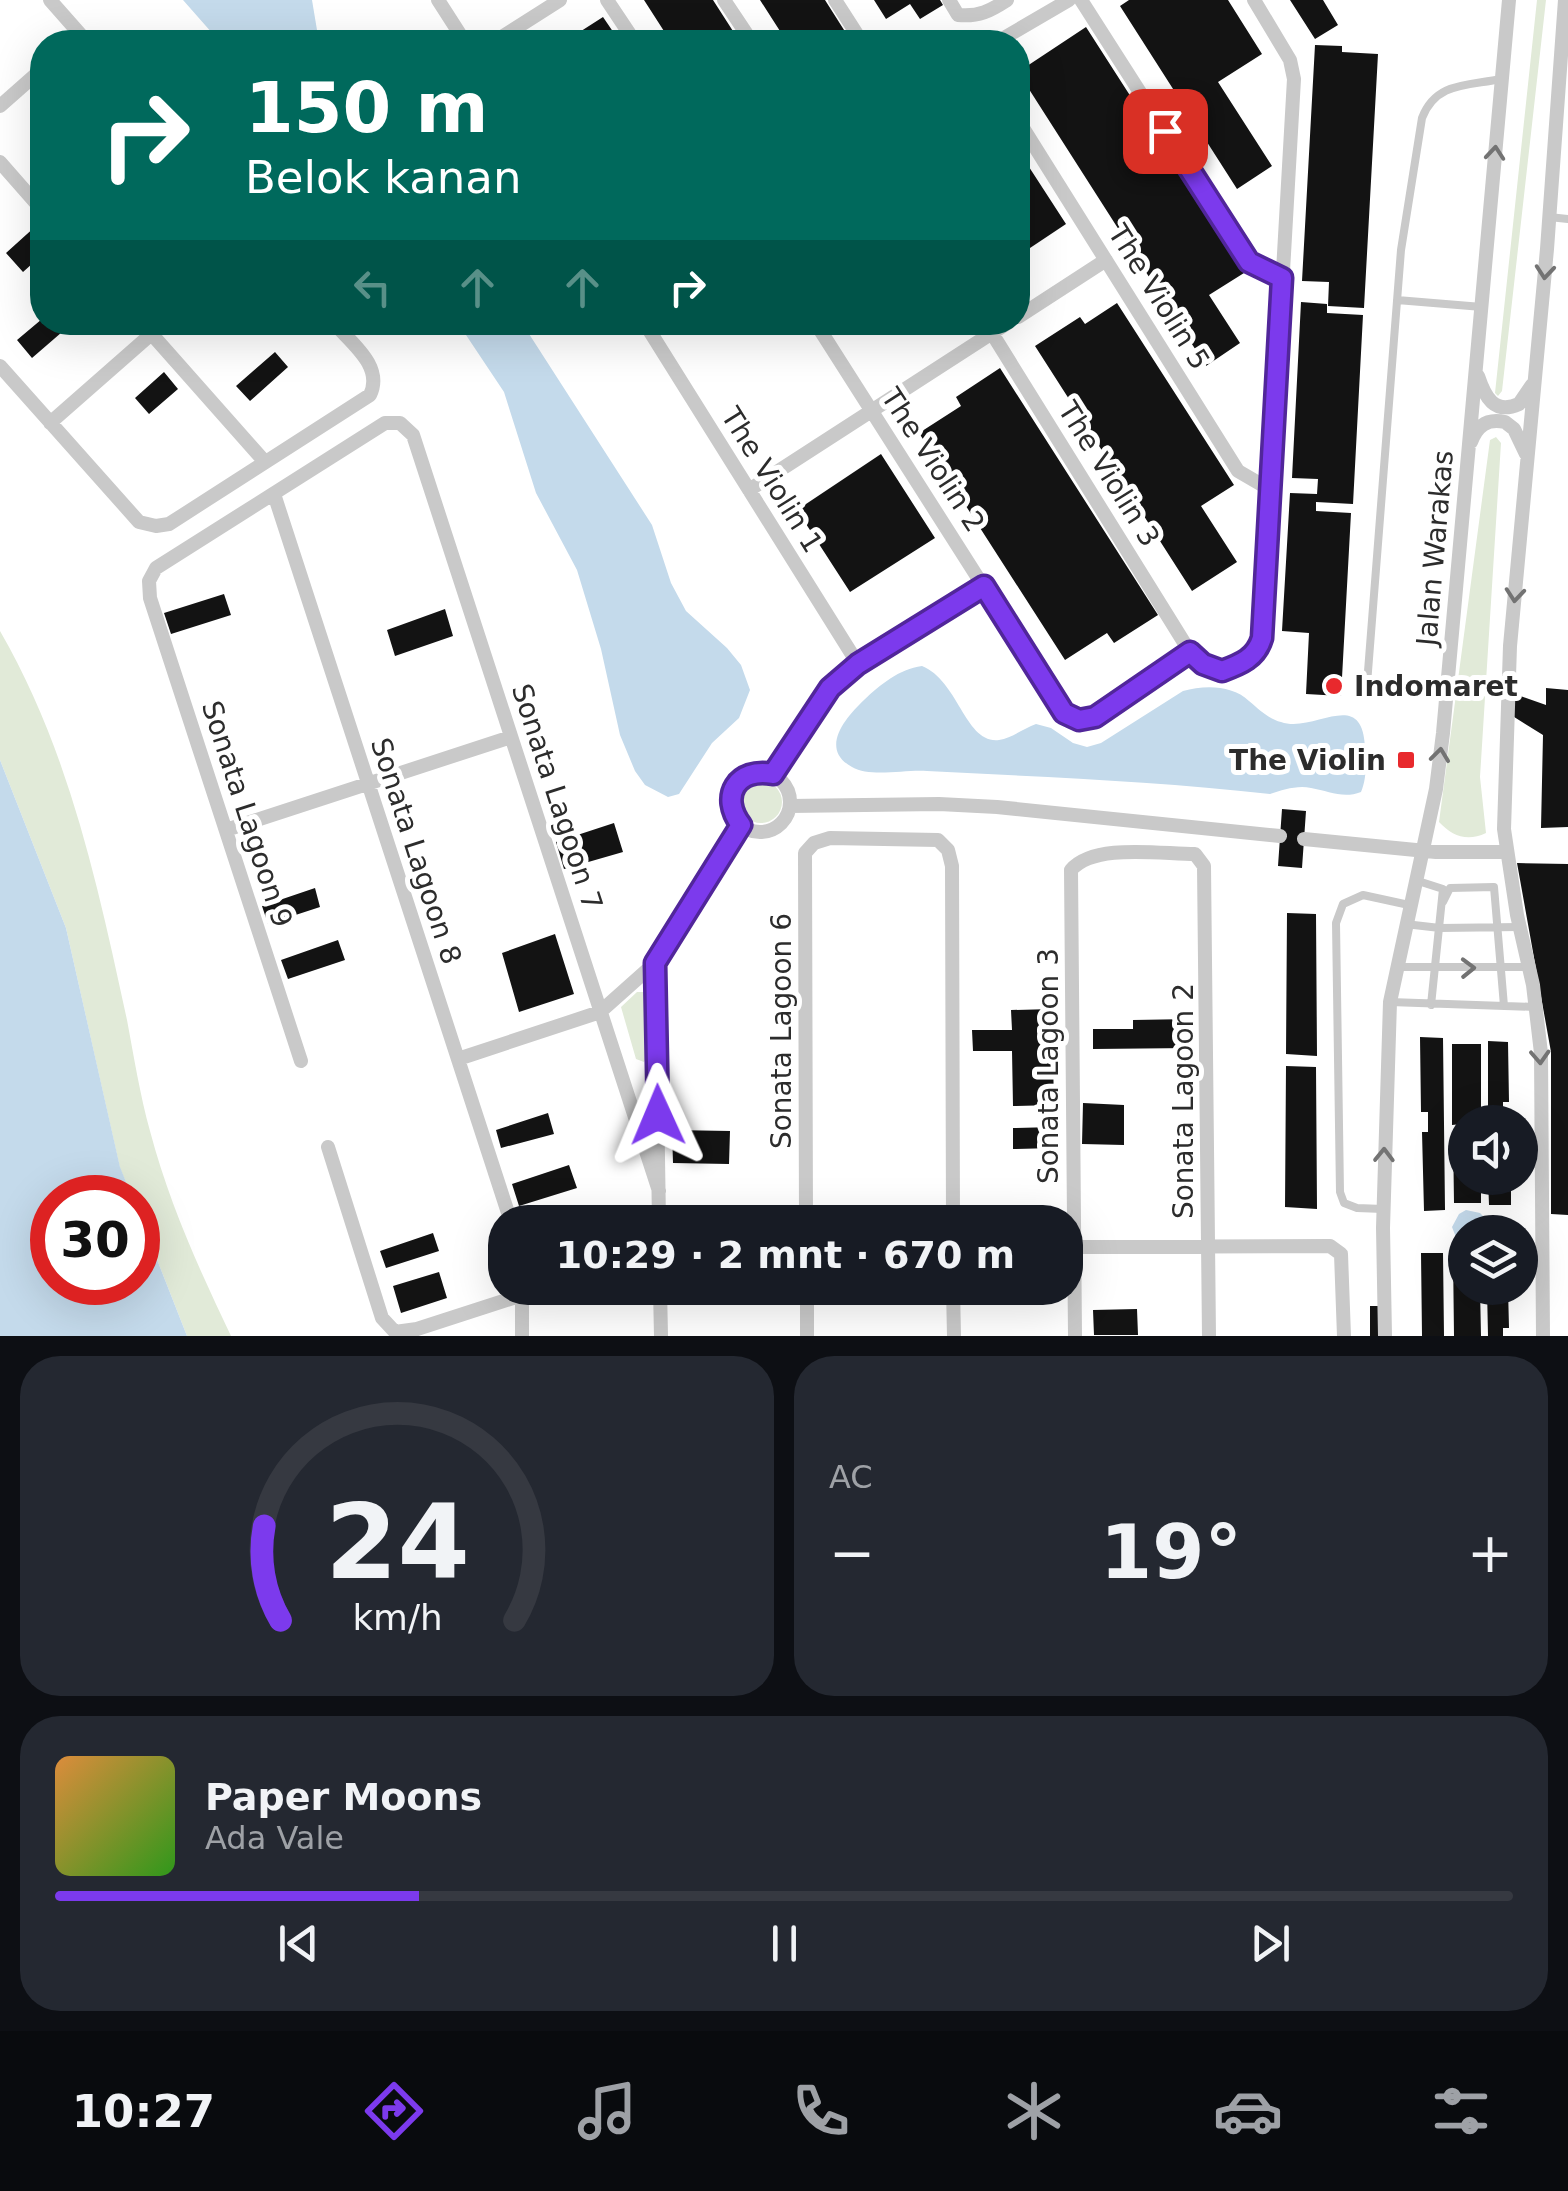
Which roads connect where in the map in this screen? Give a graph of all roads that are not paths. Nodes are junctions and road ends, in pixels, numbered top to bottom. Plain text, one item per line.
1 (50, 0) edge
2 (438, 0) edge
3 (560, 0) edge
4 (607, 0) edge
5 (724, 0) edge
6 (835, 0) edge
7 (948, 0) edge
8 (1007, 0) edge
9 (1069, 0) edge
10 (1081, 0) edge
11 (1254, 0) edge
12 (1509, 0) edge
13 (1565, 0) edge
14 (73, 30) edge
15 (457, 30) edge
16 (513, 30) edge
17 (628, 30) edge
18 (744, 30) edge
19 (854, 30) edge
20 (1017, 30) edge
21 (1501, 79) junction
22 (30, 80) edge
23 (1563, 90) edge
24 (0, 106) edge
25 (1030, 139) edge
26 (0, 162) edge
27 (30, 196) edge
28 (1550, 217) junction
29 (1568, 220) edge
30 (1106, 260) junction
31 (1282, 278) junction
32 (1397, 300) junction
33 (1482, 307) junction
34 (1030, 309) edge
35 (139, 335) edge
36 (152, 335) edge
37 (344, 335) edge
38 (652, 335) edge
39 (823, 335) edge
40 (978, 335) edge
41 (992, 335) edge
42 (0, 366) edge
43 (1476, 370) junction
44 (1535, 380) junction
45 (872, 411) junction
46 (50, 423) junction
47 (1469, 447) junction
48 (1528, 458) junction
49 (265, 462) junction
50 (1269, 488) junction
51 (749, 490) junction
52 (274, 494) junction
53 (984, 586) junction
54 (1190, 652) junction
55 (858, 664) junction
56 (1447, 696) junction
57 (511, 737) junction
58 (773, 774) junction
59 (368, 784) junction
60 (790, 806) junction
61 (741, 825) junction
62 (226, 830) junction
63 (1280, 836) dead end
64 (1304, 839) dead end
65 (1423, 851) junction
66 (1507, 852) junction
67 (1204, 866) joint
68 (1415, 880) junction
69 (1494, 887) junction
70 (1512, 887) junction
71 (1444, 902) junction
72 (1408, 905) junction
73 (1404, 924) junction
74 (1520, 927) junction
75 (1440, 928) junction
76 (1497, 929) junction
77 (655, 963) junction
78 (1396, 967) junction
79 (1500, 967) junction
80 (1528, 967) junction
81 (1436, 968) junction
82 (1390, 1002) junction
83 (1431, 1005) junction
84 (1504, 1006) junction
85 (1535, 1006) junction
86 (600, 1012) junction
87 (458, 1059) junction
88 (302, 1061) dead end
89 (328, 1147) dead end
90 (658, 1192) junction
91 (505, 1205) edge
92 (658, 1205) edge
93 (806, 1205) edge
94 (953, 1205) edge
95 (1070, 1205) edge
96 (1383, 1209) junction
97 (1208, 1247) junction
98 (1083, 1248) edge
99 (488, 1305) edge
100 (529, 1305) edge
101 (660, 1305) edge
102 (807, 1305) edge
103 (954, 1305) edge
104 (1073, 1305) edge
105 (522, 1336) edge
106 (660, 1336) edge
107 (807, 1336) edge
108 (954, 1336) edge
109 (1075, 1336) edge
110 (1209, 1336) edge
111 (1344, 1336) edge
112 (1385, 1336) edge
113 (1542, 1336) edge

1 - 14 street
2 - 15 street
3 - 16 street
4 - 17 street
5 - 18 street
6 - 19 street
7 - 8 street
9 - 20 street
10 - 31 street
11 - 31 street
12 - 21 street, Jalan Warakas
13 - 23 street
21 - 32 lane
33 -> 21 street, Jalan Warakas
22 - 24 street
23 - 28 street
25 - 30 street, The Violin 5
26 - 27 street
28 - 29 lane
28 -> 44 street
30 - 34 street
30 - 50 street, The Violin 5
31 - 50 street
32 - 33 lane
32 - 56 lane
33 - 43 street, Jalan Warakas
35 - 46 street
36 - 49 street
37 - 49 street
38 - 51 street, The Violin 1
39 - 45 street, The Violin 2
40 - 45 street
41 - 54 street, The Violin 3
42 - 46 street
43 - 44 street
43 - 47 street, Jalan Warakas
44 - 48 street
45 - 51 street
45 - 53 street, The Violin 2
46 - 49 street
47 - 48 street
47 - 56 street, Jalan Warakas
48 -> 66 street
50 - 54 street
51 - 55 street, The Violin 1
52 - 57 street, Sonata Lagoon 7
52 - 59 street, Sonata Lagoon 8
52 - 62 street, Sonata Lagoon 9
53 - 54 street, The Violin 2
53 - 55 street
55 - 58 street
65 -> 56 street, Jalan Warakas
57 - 59 street
57 - 86 street, Sonata Lagoon 7
58 - 60 street
58 - 61 street
59 - 62 street
59 - 87 street, Sonata Lagoon 8
60 - 61 street
60 - 63 street
61 - 77 street
62 - 88 street, Sonata Lagoon 9
64 - 65 street
65 - 66 street
65 - 68 street, Jalan Warakas
66 - 70 street
67 - 95 street, Sonata Lagoon 3
67 - 97 street, Sonata Lagoon 2
68 - 71 lane
68 - 72 street, Jalan Warakas
69 - 70 lane
69 - 71 lane
69 - 76 lane
70 - 74 street
71 - 75 lane
72 - 73 street, Jalan Warakas
72 - 96 lane
73 - 75 lane
73 - 78 street, Jalan Warakas
74 - 76 lane
74 - 80 street
75 - 76 lane
75 - 81 lane
76 - 79 lane
77 - 86 street
77 - 90 street
78 - 81 lane
78 - 82 street, Jalan Warakas
79 - 80 lane
81 -> 79 lane
79 - 84 lane
80 - 85 street
81 - 83 lane
82 - 83 lane
96 -> 82 street, Jalan Warakas
83 - 84 lane
84 - 85 lane
85 -> 113 street
86 - 87 street
86 - 90 street, Sonata Lagoon 7
87 - 91 street, Sonata Lagoon 8
89 - 99 street
90 - 92 street
93 - 94 street, Sonata Lagoon 6
96 - 112 street, Jalan Warakas
97 - 98 street
97 - 110 street, Sonata Lagoon 2
97 - 111 street
100 - 105 street
101 - 106 street
102 - 107 street
103 - 108 street
104 - 109 street, Sonata Lagoon 3

